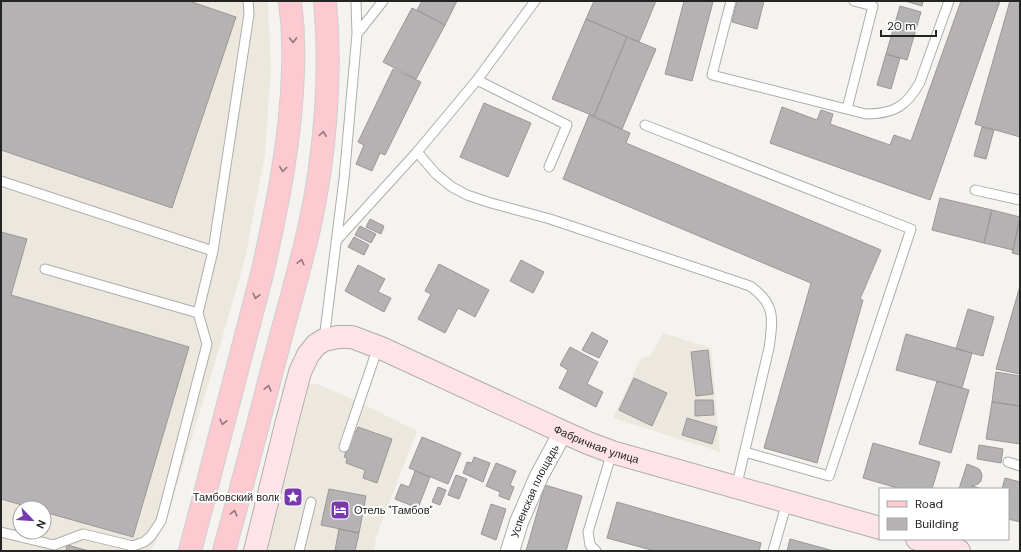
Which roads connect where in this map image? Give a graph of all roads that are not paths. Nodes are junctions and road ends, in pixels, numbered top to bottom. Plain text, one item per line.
1 (248, 1) edge
2 (290, 1) edge
3 (325, 1) edge
4 (356, 1) edge
5 (383, 1) edge
6 (535, 1) edge
7 (731, 1) edge
8 (854, 1) edge
9 (949, 1) edge
10 (357, 34) junction
11 (477, 80) junction
12 (847, 110) junction
13 (645, 125) dead end
14 (417, 152) junction
15 (549, 167) dead end
16 (1, 181) edge
17 (976, 190) dead end
18 (1020, 200) edge
19 (336, 241) junction
20 (213, 251) junction
21 (45, 269) dead end
22 (198, 313) junction
23 (324, 340) junction
24 (378, 346) junction
25 (563, 432) junction
26 (344, 447) dead end
27 (612, 452) junction
28 (745, 452) junction
29 (1008, 462) dead end
30 (1020, 466) edge
31 (736, 488) junction
32 (311, 502) dead end
33 (787, 502) junction
34 (879, 528) edge
35 (1, 532) edge
36 (920, 540) edge
37 (955, 550) edge
38 (190, 551) edge
39 (224, 551) edge
40 (255, 551) edge
41 (299, 551) edge
42 (510, 551) edge
43 (596, 551) edge
44 (773, 551) edge

1 - 20 lane
2 -> 38 main road
39 -> 3 main road
4 - 10 lane
5 - 10 lane
6 - 11 lane
7 - 12 lane
8 - 12 lane
9 - 12 lane
10 - 19 lane
11 - 14 lane
11 - 15 lane
13 - 28 lane
14 - 19 lane
14 - 28 lane
16 - 20 lane
17 - 18 lane
19 - 23 lane
20 - 22 lane
21 - 22 lane
22 - 35 lane
23 - 24 street, Фабричная улица
23 - 40 street
24 - 25 street, Фабричная улица
24 - 26 lane
25 - 27 street, Фабричная улица
25 - 42 street, Успенская площадь
27 - 31 street, Фабричная улица
27 - 43 lane
28 - 31 lane
29 - 30 lane
31 - 33 street, Фабричная улица
32 - 41 lane
33 - 34 street, Фабричная улица
33 - 44 lane
36 - 37 street

